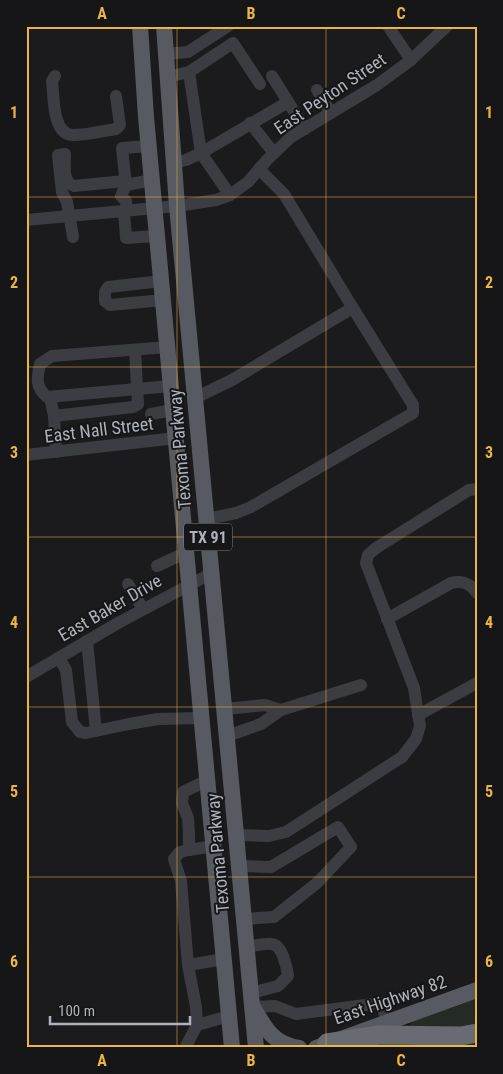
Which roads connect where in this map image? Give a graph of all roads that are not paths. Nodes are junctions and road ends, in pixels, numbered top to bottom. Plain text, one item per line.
1 (140, 26) edge
2 (164, 26) edge
3 (228, 26) edge
4 (388, 26) edge
5 (447, 26) edge
6 (165, 54) junction
7 (411, 60) junction
8 (189, 72) junction
9 (55, 76) dead end
10 (272, 76) dead end
11 (167, 77) junction
12 (260, 84) dead end
13 (317, 90) dead end
14 (116, 96) dead end
15 (288, 102) junction
16 (331, 113) junction
17 (250, 124) junction
18 (305, 129) junction
19 (149, 146) junction
20 (200, 153) junction
21 (274, 153) junction
22 (173, 163) junction
23 (259, 169) junction
24 (152, 180) junction
25 (125, 183) junction
26 (230, 195) junction
27 (177, 206) junction
28 (155, 208) junction
29 (126, 211) junction
30 (70, 216) junction
31 (26, 220) edge
32 (157, 236) junction
33 (73, 237) dead end
34 (162, 281) junction
35 (163, 300) junction
36 (351, 305) junction
37 (168, 347) junction
38 (135, 350) junction
39 (171, 386) junction
40 (138, 388) junction
41 (50, 397) junction
42 (195, 398) junction
43 (173, 410) junction
44 (151, 414) dead end
45 (54, 416) junction
46 (176, 438) junction
47 (56, 452) junction
48 (26, 456) edge
49 (477, 489) edge
50 (207, 518) junction
51 (187, 552) junction
52 (157, 566) dead end
53 (212, 573) junction
54 (190, 583) junction
55 (128, 584) dead end
56 (477, 593) edge
57 (144, 609) junction
58 (387, 619) junction
59 (87, 641) junction
60 (59, 658) junction
61 (27, 676) edge
62 (477, 683) edge
63 (361, 685) dead end
64 (225, 709) junction
65 (281, 710) junction
66 (418, 715) junction
67 (202, 718) junction
68 (96, 731) junction
69 (227, 736) junction
70 (208, 780) junction
71 (236, 835) junction
72 (214, 846) junction
73 (188, 850) junction
74 (239, 866) junction
75 (244, 919) junction
76 (247, 947) junction
77 (224, 959) junction
78 (188, 966) junction
79 (477, 990) edge
80 (252, 1000) junction
81 (229, 1016) junction
82 (387, 1022) junction
83 (197, 1024) junction
84 (477, 1034) edge
85 (230, 1043) edge
86 (317, 1046) edge
87 (185, 1048) edge
88 (256, 1048) edge
89 (299, 1048) edge

1 - 19 main road, Texoma Parkway / TX 91
2 - 6 main road, Texoma Parkway / TX 91
3 - 6 street
4 - 7 street
5 - 7 street, East Peyton Street
6 - 11 main road, Texoma Parkway / TX 91
7 - 16 street, East Peyton Street
8 - 11 street
8 - 12 street
8 - 20 street
9 - 14 street
10 - 15 street
11 - 22 main road, Texoma Parkway / TX 91
13 - 16 street
15 - 17 street
15 - 18 street
16 - 18 street, East Peyton Street
17 - 20 street
17 - 21 street
18 - 21 street, East Peyton Street
19 - 24 main road, Texoma Parkway / TX 91
19 - 25 street
20 - 22 street
20 - 26 street
21 - 23 street, East Peyton Street
22 - 27 main road, Texoma Parkway / TX 91
23 - 26 street, East Peyton Street
23 - 36 street
24 - 25 street
24 - 28 main road, Texoma Parkway / TX 91
25 - 29 street
25 - 30 street
26 - 27 street, East Peyton Street
27 - 28 street, East Peyton Street
27 - 42 main road, Texoma Parkway / TX 91
28 - 29 street, East Peyton Street
28 - 32 main road, Texoma Parkway / TX 91
29 - 30 street, East Peyton Street
29 - 32 street
30 - 31 street, East Peyton Street
30 - 33 street
32 - 34 main road, Texoma Parkway / TX 91
34 - 35 main road, Texoma Parkway / TX 91
34 - 35 street
35 - 37 main road, Texoma Parkway / TX 91
36 - 42 street
36 - 50 street
37 - 38 street
37 - 39 main road, Texoma Parkway / TX 91
38 - 40 street
38 - 41 street
39 - 40 street
39 - 43 main road, Texoma Parkway / TX 91
40 - 41 street
40 - 45 street
41 - 45 street
42 - 50 main road, Texoma Parkway / TX 91
43 - 44 street
43 - 46 main road, Texoma Parkway / TX 91
45 - 47 street
46 - 47 street, East Nall Street
46 - 51 main road, Texoma Parkway / TX 91
47 - 48 street, East Nall Street
49 - 58 street
50 - 53 main road, Texoma Parkway / TX 91
51 - 52 street
51 - 54 main road, Texoma Parkway / TX 91
53 - 54 street, East Baker Drive
53 - 64 main road, Texoma Parkway / TX 91
54 - 57 street, East Baker Drive
54 - 67 main road, Texoma Parkway / TX 91
55 - 57 street
56 - 58 street
57 - 59 street, East Baker Drive
58 - 66 street
59 - 60 street, East Baker Drive
59 - 68 street
60 - 61 street, East Baker Drive
60 - 68 street
62 - 66 street
63 - 65 street
64 - 65 street
64 - 69 main road, Texoma Parkway / TX 91
65 - 69 street
66 - 71 street
67 - 68 street
67 - 70 main road, Texoma Parkway / TX 91
69 - 71 main road, Texoma Parkway / TX 91
70 - 72 main road, Texoma Parkway / TX 91
70 - 73 street
71 - 74 main road, Texoma Parkway / TX 91
72 - 73 street
72 - 77 main road, Texoma Parkway / TX 91
73 - 78 street
74 - 75 main road, Texoma Parkway / TX 91
74 - 75 street
75 - 76 main road, Texoma Parkway / TX 91
76 - 80 main road, Texoma Parkway / TX 91
76 - 80 street
77 - 78 street
77 - 81 main road, Texoma Parkway / TX 91
78 - 83 street
79 - 82 main road, East Highway 82
80 - 82 street
80 - 88 main road, Texoma Parkway / TX 91
80 - 89 main road
81 - 83 street
81 - 85 main road, Texoma Parkway / TX 91
82 - 86 main road, East Highway 82
83 - 87 street
84 - 86 highway

